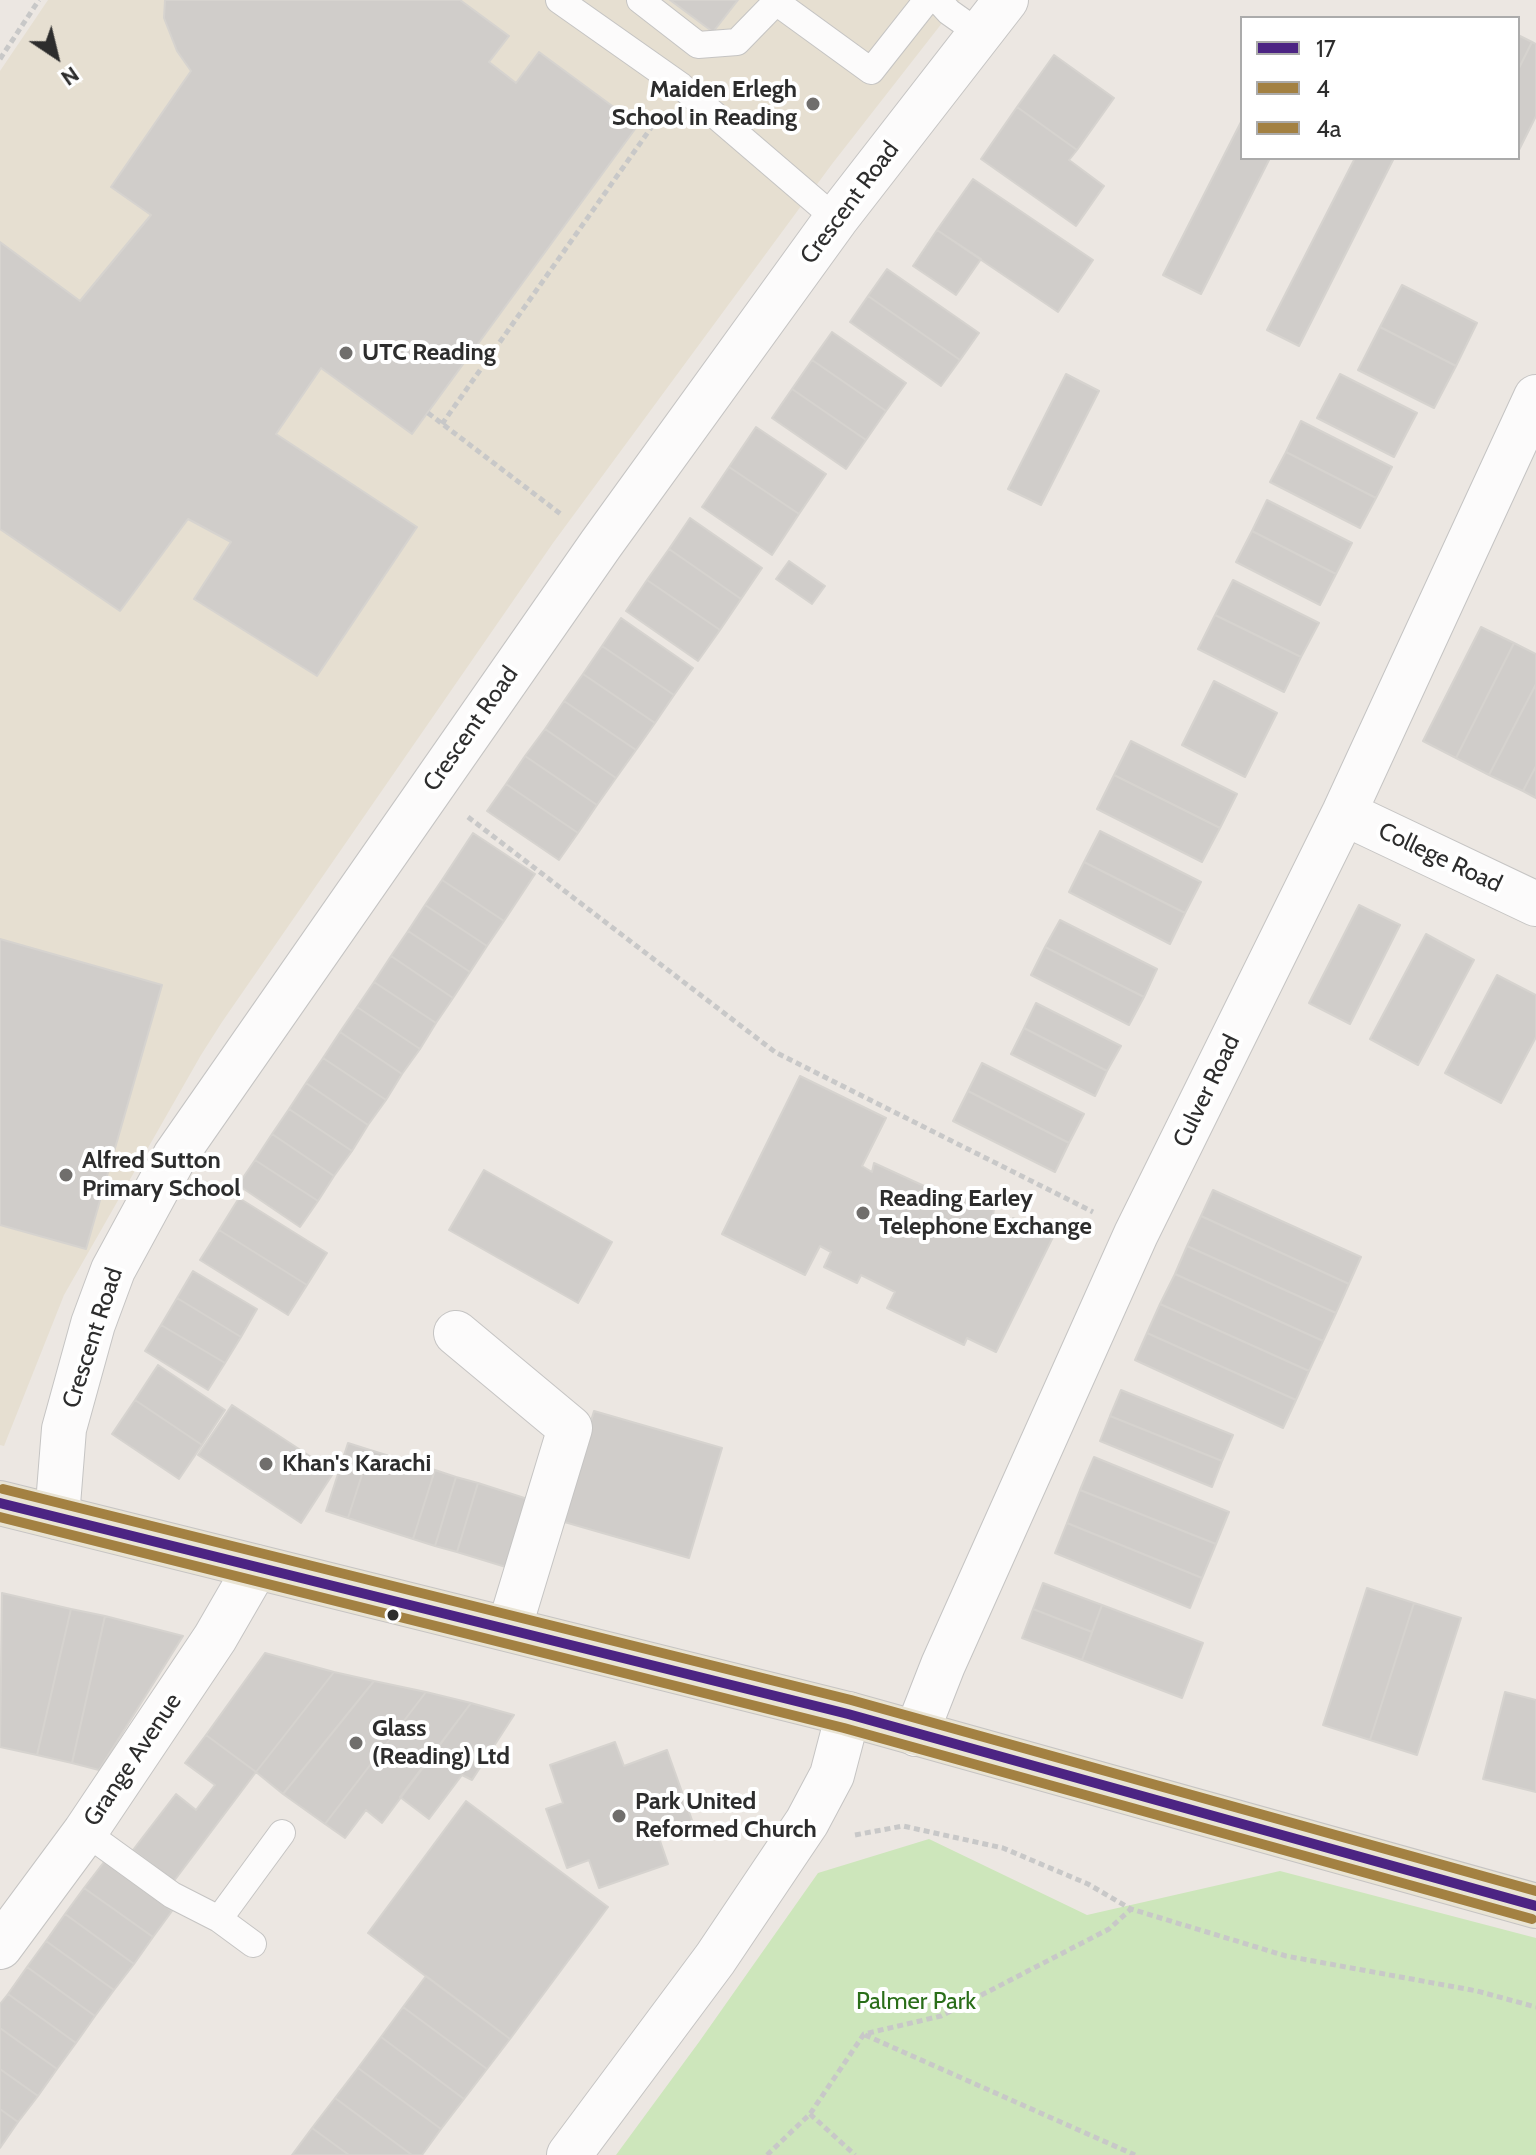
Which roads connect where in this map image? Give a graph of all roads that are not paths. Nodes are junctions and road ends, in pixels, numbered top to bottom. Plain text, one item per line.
1 (559, 0) edge
2 (640, 0) edge
3 (927, 0) edge
4 (938, 0) edge
5 (776, 1) edge
6 (993, 17) edge
7 (836, 219) junction
8 (1536, 397) edge
9 (1344, 813) junction
10 (1536, 904) edge
11 (456, 1333) dead end
12 (0, 1503) edge
13 (57, 1517) junction
14 (256, 1567) junction
15 (509, 1629) junction
16 (848, 1714) junction
17 (916, 1734) junction
18 (85, 1832) junction
19 (282, 1833) dead end
20 (1536, 1906) edge
21 (219, 1919) junction
22 (253, 1944) dead end
23 (0, 1947) edge
24 (569, 2155) edge

1 - 7 lane
2 - 5 lane
3 - 5 lane
4 - 6 lane
6 - 7 street, Crescent Road
7 - 13 street, Crescent Road
8 - 9 street, Culver Road
9 - 10 street, College Road
9 - 17 street, Culver Road
11 - 15 street
12 - 13 main road
13 - 14 main road
14 - 15 main road
14 - 18 street, Grange Avenue
15 - 16 main road
16 - 17 main road
16 - 24 street
17 - 20 main road
18 - 21 lane
18 - 23 street, Grange Avenue
19 - 21 lane
21 - 22 lane

